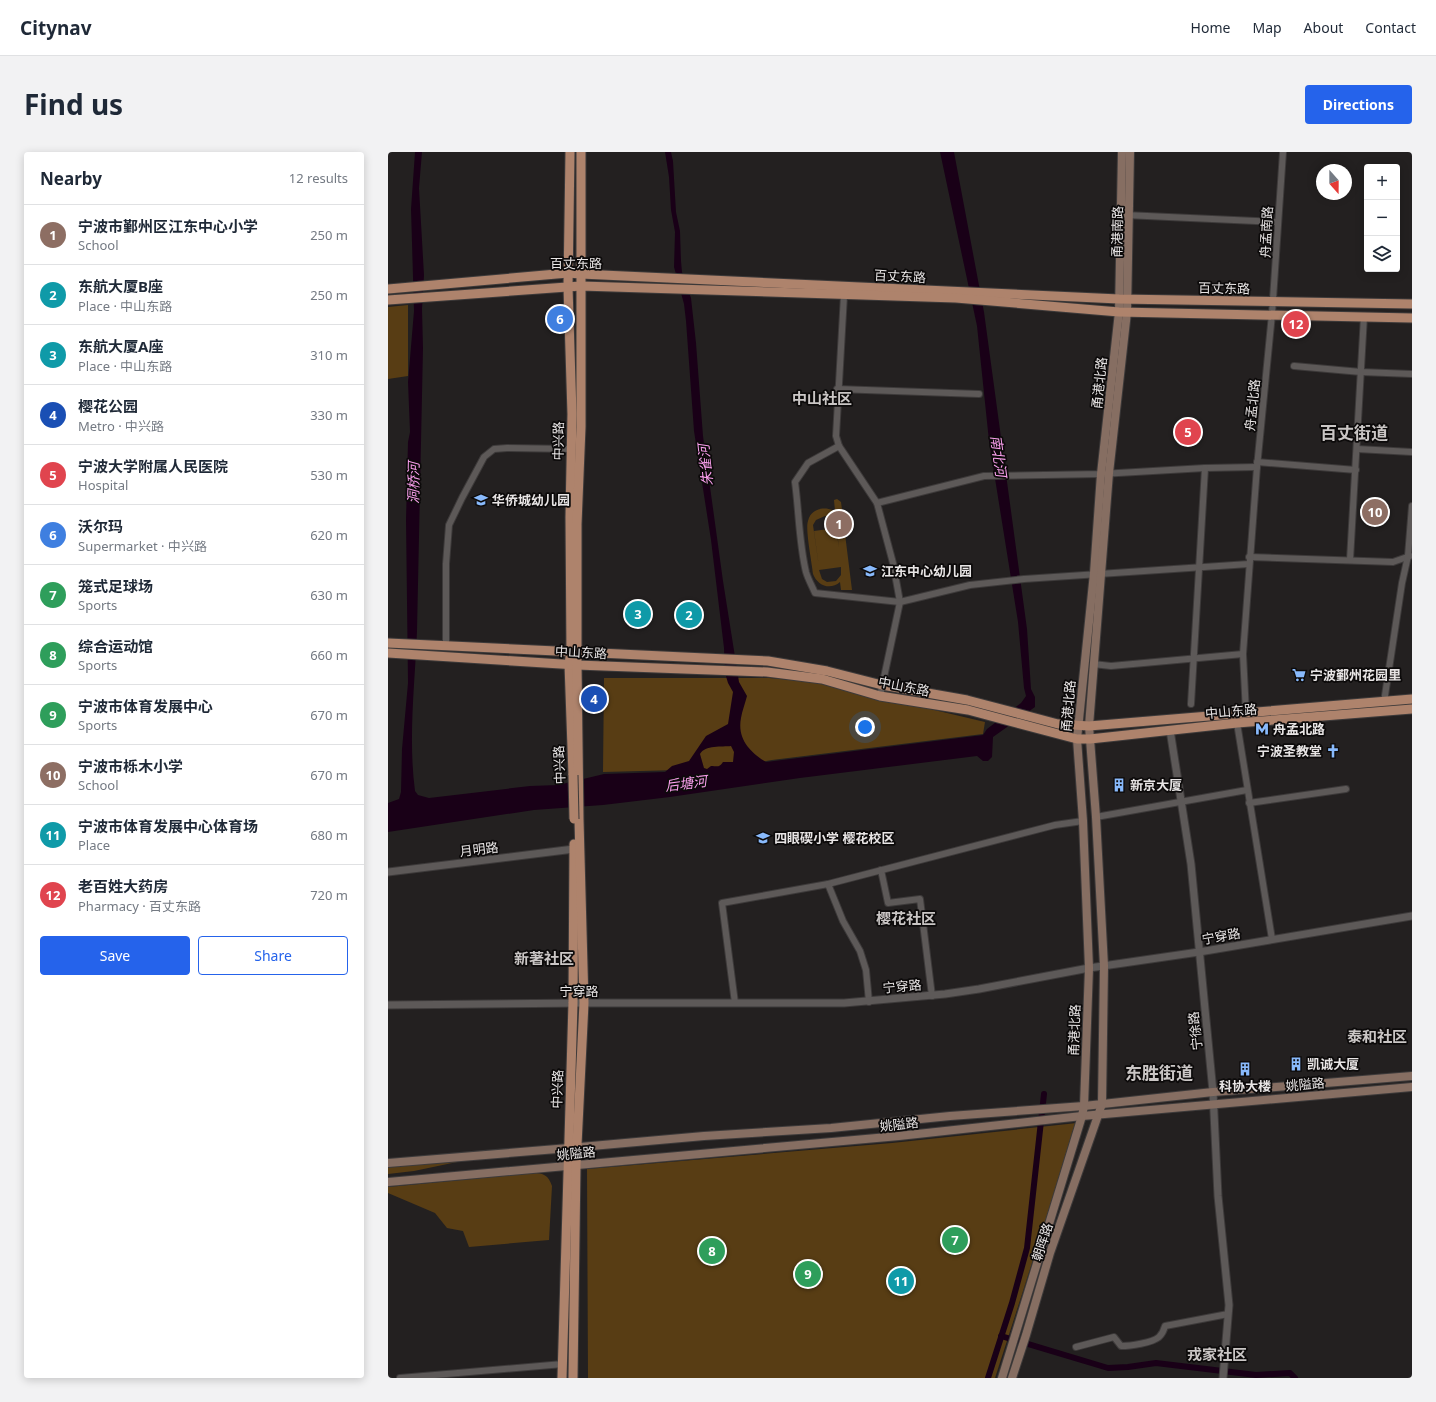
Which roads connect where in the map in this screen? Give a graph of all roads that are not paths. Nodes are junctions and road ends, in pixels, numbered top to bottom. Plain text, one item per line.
1 (570, 152) edge
2 (581, 152) edge
3 (1122, 152) edge
4 (1130, 152) edge
5 (1283, 152) edge
6 (1120, 215) junction
7 (1129, 215) junction
8 (1277, 222) junction
9 (568, 274) junction
10 (581, 274) junction
11 (581, 286) junction
12 (568, 287) junction
13 (391, 289) edge
14 (844, 295) junction
15 (959, 295) junction
16 (1124, 299) junction
17 (391, 300) edge
18 (1273, 302) junction
19 (1412, 304) edge
20 (1123, 312) junction
21 (1272, 314) junction
22 (1364, 316) junction
23 (1412, 318) edge
24 (1294, 366) dead end
25 (1361, 372) junction
26 (1412, 374) edge
27 (837, 389) junction
28 (979, 394) dead end
29 (839, 446) junction
30 (571, 449) junction
31 (1357, 449) junction
32 (1412, 452) edge
33 (1257, 465) junction
34 (1205, 468) junction
35 (1356, 470) junction
36 (1105, 474) junction
37 (877, 503) junction
38 (1412, 506) edge
39 (1410, 556) edge
40 (1249, 557) junction
41 (1350, 560) junction
42 (1249, 564) junction
43 (1199, 567) junction
44 (1097, 573) junction
45 (900, 602) junction
46 (392, 643) edge
47 (446, 645) junction
48 (574, 652) junction
49 (392, 654) edge
50 (1242, 654) junction
51 (1194, 658) junction
52 (1093, 664) junction
53 (573, 665) junction
54 (882, 685) junction
55 (880, 696) junction
56 (1412, 699) edge
57 (1384, 702) junction
58 (1191, 704) dead end
59 (1412, 708) edge
60 (1246, 713) junction
61 (1237, 723) junction
62 (1078, 726) junction
63 (1089, 726) junction
64 (1170, 730) junction
65 (1077, 739) junction
66 (1090, 739) junction
67 (1346, 789) dead end
68 (1247, 790) junction
69 (1181, 802) junction
70 (1249, 803) junction
71 (1096, 817) junction
72 (576, 819) junction
73 (1083, 821) junction
74 (574, 849) junction
75 (881, 870) junction
76 (388, 872) edge
77 (828, 884) junction
78 (1412, 916) edge
79 (1272, 939) junction
80 (1199, 952) junction
81 (1104, 966) junction
82 (1088, 968) junction
83 (932, 996) junction
84 (869, 1002) junction
85 (573, 1003) junction
86 (584, 1003) junction
87 (735, 1003) junction
88 (388, 1005) edge
89 (1412, 1076) edge
90 (1412, 1087) edge
91 (1213, 1092) junction
92 (1102, 1104) junction
93 (1214, 1104) junction
94 (1084, 1106) junction
95 (1099, 1115) junction
96 (1082, 1116) junction
97 (573, 1148) junction
98 (388, 1163) edge
99 (572, 1165) junction
100 (388, 1182) edge
101 (1228, 1314) junction
102 (1076, 1346) dead end
103 (563, 1364) junction
104 (400, 1378) edge
105 (562, 1378) edge
106 (573, 1378) edge
107 (1002, 1378) edge
108 (1012, 1378) edge
109 (1223, 1378) edge

1 - 9 main road, 中兴路
2 - 10 main road, 中兴路
3 - 6 main road, 甬港南路
4 - 7 main road, 甬港南路
5 - 8 street, 舟孟南路
6 - 7 street
6 - 16 main road, 甬港南路
7 - 8 street
7 - 16 main road, 甬港南路
8 - 18 street, 舟孟南路
9 - 10 main road, 百丈东路
9 - 12 main road, 中兴路
9 - 13 main road, 百丈东路
10 - 11 main road, 中兴路
10 - 15 main road, 百丈东路
11 - 12 main road, 百丈东路
11 - 14 main road, 百丈东路
11 - 48 main road, 中兴路
12 - 17 main road, 百丈东路
12 - 30 main road, 中兴路
14 - 15 main road, 百丈东路
14 - 27 street
15 - 16 main road, 百丈东路
15 - 20 main road, 百丈东路
16 - 18 main road, 百丈东路
16 - 20 main road, 甬港南路
18 - 19 main road, 百丈东路
18 - 21 street, 舟孟南路
20 - 21 main road, 百丈东路
20 - 36 main road, 甬港北路
21 - 22 main road, 百丈东路
21 - 33 street, 舟孟北路
22 - 23 main road, 百丈东路
22 - 25 street
24 - 25 street
25 - 26 street
25 - 31 street
27 - 28 street
27 - 29 street
29 - 37 street
29 - 45 street
30 - 47 street
30 - 48 main road, 中兴路
31 - 32 street
31 - 35 street
33 - 34 street
33 - 35 street
33 - 40 street, 舟孟北路
34 - 36 street
34 - 43 street
35 - 41 street
36 - 37 street
36 - 44 main road, 甬港北路
37 - 45 street
38 - 39 street
39 - 41 street
39 - 57 street
40 - 41 street
40 - 42 street, 舟孟北路
42 - 43 street
42 - 50 street, 舟孟北路
43 - 44 street
43 - 51 street
44 - 45 street
44 - 52 main road, 甬港北路
44 - 62 main road, 甬港北路
45 - 54 street
46 - 47 main road, 中山东路
47 - 48 main road, 中山东路
48 - 53 main road, 中兴路
48 - 54 main road, 中山东路
49 - 53 main road, 中山东路
50 - 51 street
50 - 60 street, 舟孟北路
51 - 52 street
51 - 58 street
52 - 63 main road, 甬港北路
53 - 55 main road, 中山东路
53 - 72 main road, 中兴路, bridge
54 - 55 street
54 - 62 main road, 中山东路
55 - 65 main road, 中山东路
56 - 57 main road, 中山东路
57 - 60 main road, 中山东路
59 - 61 main road, 中山东路
60 - 63 main road, 中山东路
61 - 64 main road, 中山东路
61 - 68 street
62 - 63 main road, 中山东路
62 - 65 main road, 甬港北路
63 - 66 main road, 甬港北路
64 - 66 main road, 中山东路
64 - 69 street, 宁徐路
65 - 66 main road, 中山东路
65 - 73 main road, 甬港北路
66 - 71 main road, 甬港北路
67 - 70 street
68 - 69 street
68 - 70 street
69 - 71 street
69 - 80 street, 宁徐路
70 - 79 street
71 - 81 main road, 甬港北路
72 - 74 main road, 中兴路
72 - 86 main road, 中兴路
73 - 75 street
73 - 82 main road, 甬港北路
74 - 76 street, 月明路
74 - 85 main road, 中兴路
75 - 77 street
75 - 83 street
77 - 84 street
77 - 87 street
78 - 79 street, 宁穿路
79 - 80 street, 宁穿路
80 - 81 street, 宁穿路
80 - 91 street, 宁徐路
81 - 82 street, 宁穿路
81 - 92 main road, 甬港北路
82 - 83 street, 宁穿路
82 - 94 main road, 甬港北路
83 - 84 street, 宁穿路
84 - 87 street, 宁穿路
85 - 86 street, 宁穿路
85 - 88 street, 宁穿路
85 - 97 main road, 中兴路
86 - 87 street, 宁穿路
86 - 97 main road, 中兴路
89 - 91 main road, 姚隘路
90 - 93 main road, 姚隘路
91 - 92 main road, 姚隘路
91 - 93 street, 宁徐路
92 - 94 main road, 姚隘路
92 - 95 main road, 甬港北路
93 - 95 main road, 姚隘路
93 - 101 street, 宁徐路
94 - 96 main road, 甬港北路
94 - 97 main road, 姚隘路
95 - 96 main road, 姚隘路
95 - 108 main road, 朝晖路
96 - 99 main road, 姚隘路
96 - 107 main road, 朝晖路
97 - 98 main road, 姚隘路
97 - 99 main road, 中兴路
99 - 100 main road, 姚隘路
99 - 103 main road, 中兴路
99 - 106 main road, 中兴路
101 - 102 street
101 - 109 street, 宁徐路
103 - 104 street
103 - 105 main road, 中兴路

